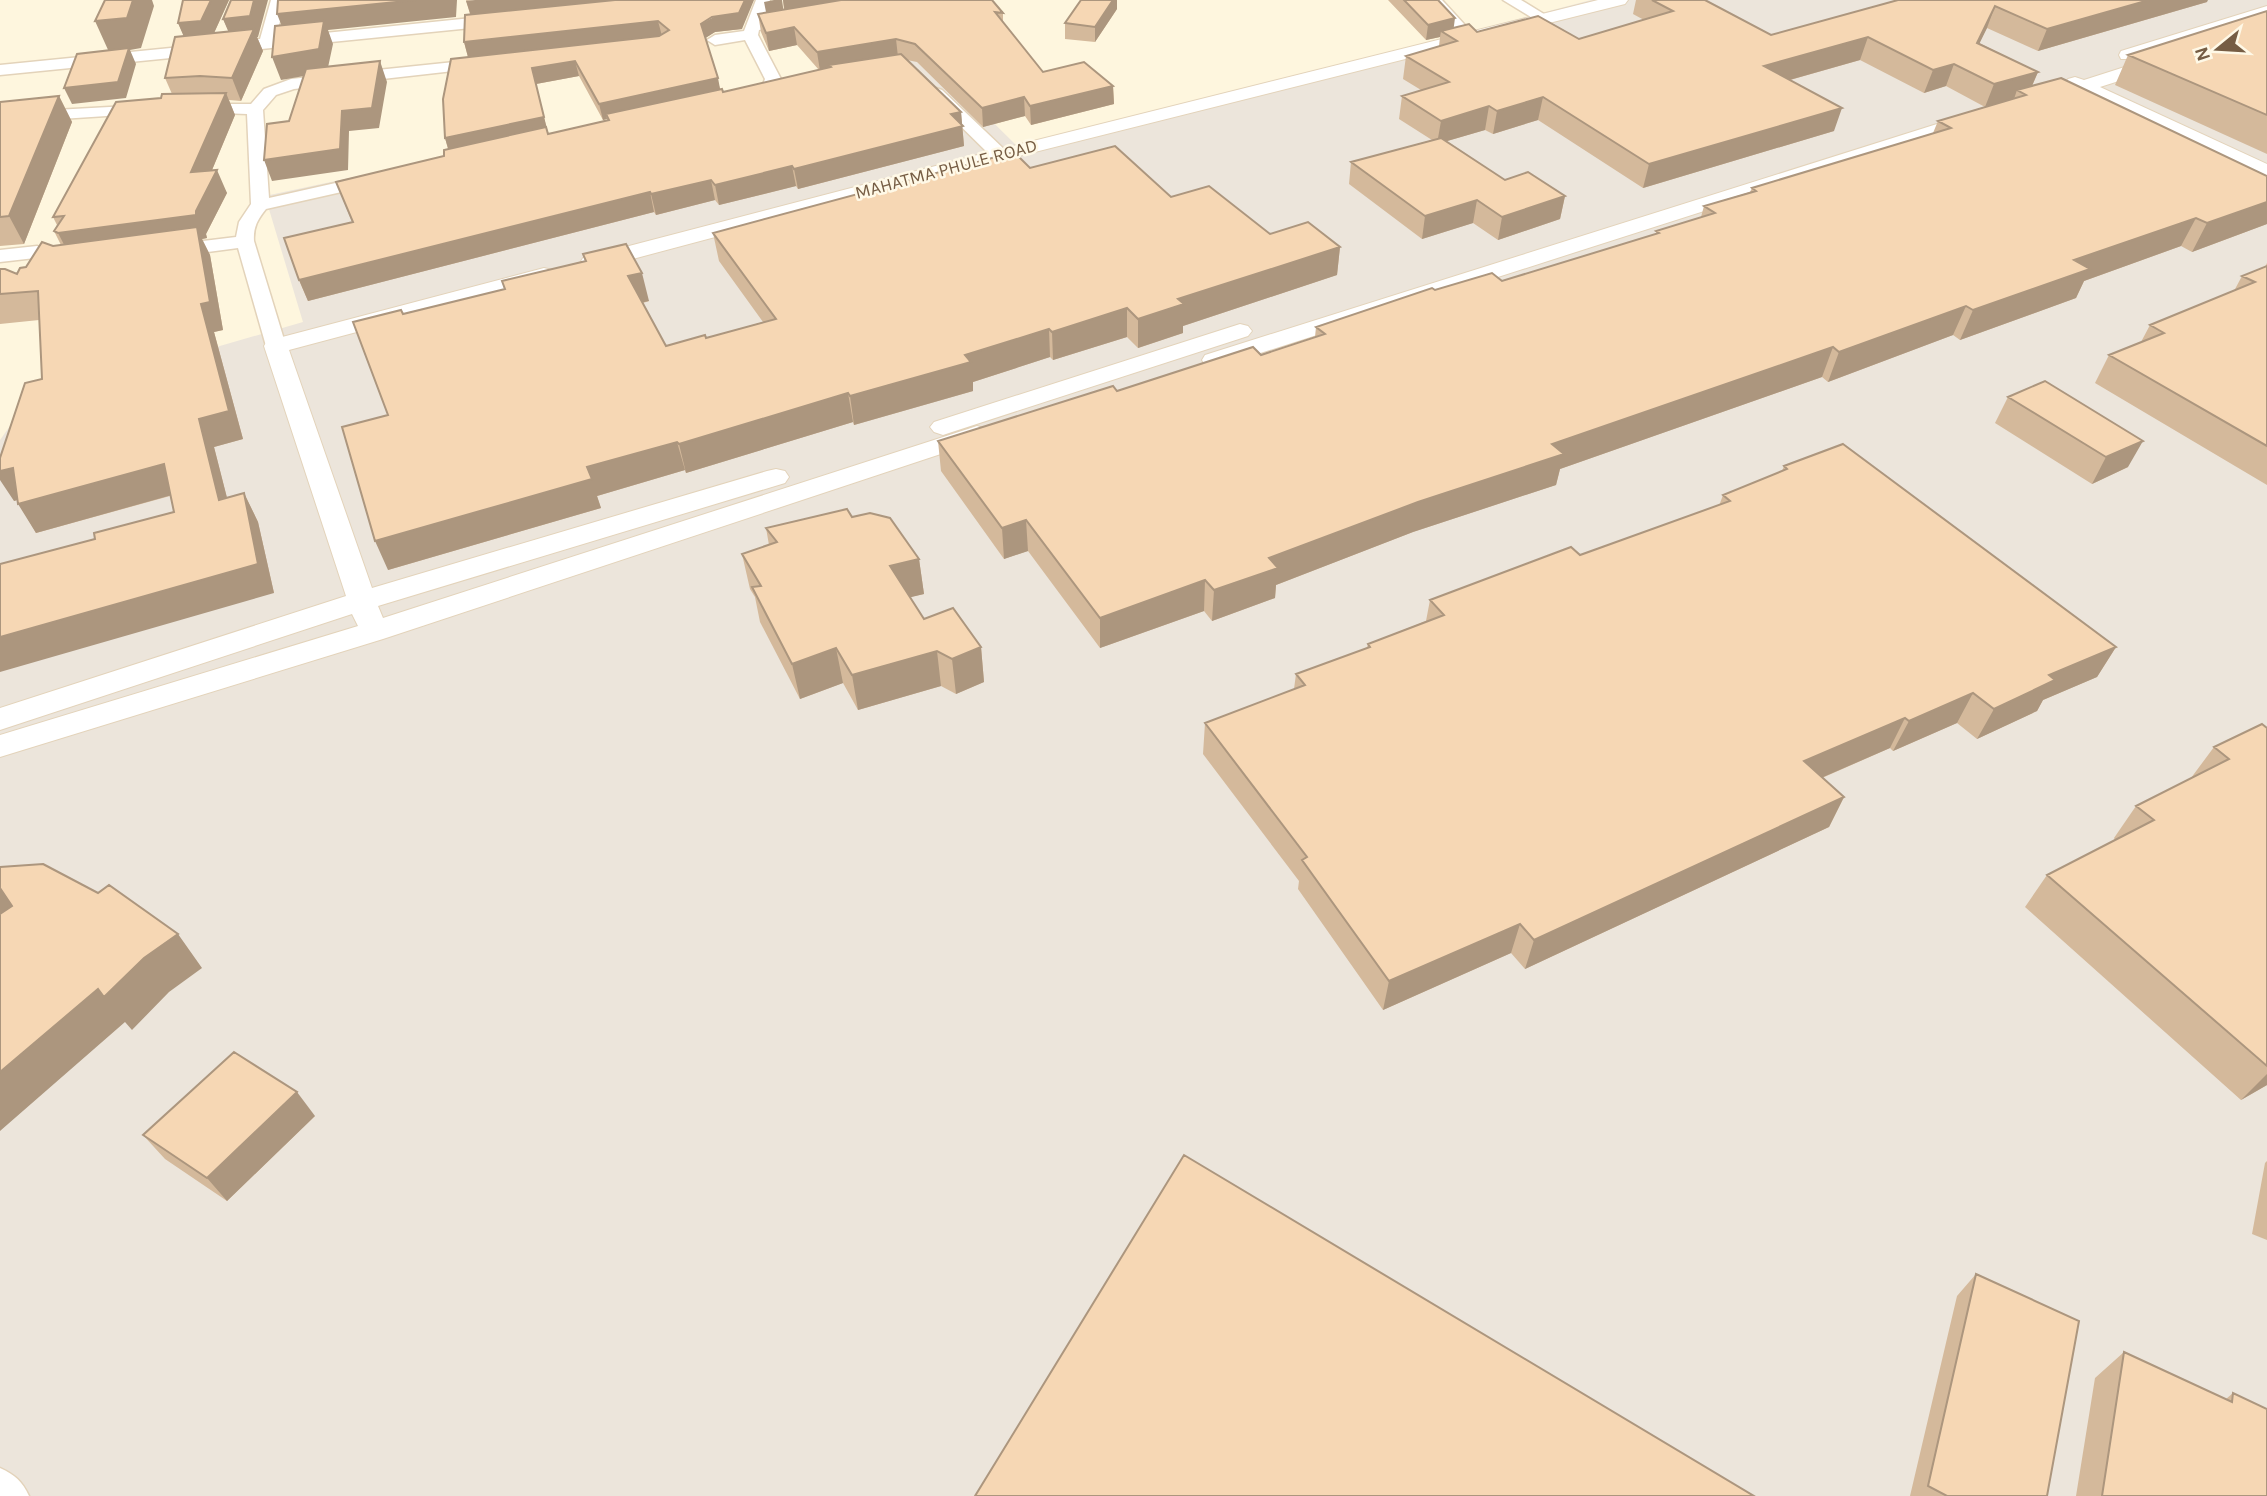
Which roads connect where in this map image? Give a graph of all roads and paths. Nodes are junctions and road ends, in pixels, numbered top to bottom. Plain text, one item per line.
1 (278, 0) edge
2 (763, 0) edge
3 (1434, 0) edge
4 (1510, 0) edge
5 (1613, 1) edge
6 (2267, 11) edge
7 (817, 16) edge
8 (513, 19) edge
9 (1544, 19) junction
10 (2267, 27) edge
11 (751, 31) junction
12 (1470, 39) junction
13 (715, 40) dead end
14 (272, 43) junction
15 (504, 62) edge
16 (0, 70) edge
17 (920, 78) edge
18 (2064, 84) junction
19 (771, 88) edge
20 (270, 92) junction
21 (2021, 97) edge
22 (1995, 104) edge
23 (184, 108) edge
24 (255, 108) junction
25 (158, 109) edge
26 (0, 118) edge
27 (1000, 155) junction
28 (2267, 172) edge
29 (382, 178) edge
30 (2267, 188) edge
31 (260, 205) junction
32 (1654, 210) junction
33 (245, 240) junction
34 (150, 254) edge
35 (0, 256) edge
36 (82, 263) edge
37 (276, 346) junction
38 (362, 601) junction
39 (373, 632) junction
40 (0, 719) edge
41 (0, 746) edge
42 (0, 1488) edge
43 (10, 1496) edge

1 - 14 street
2 - 11 street
3 - 12 street
4 - 9 street
5 - 9 street, MAHATMA PHULE ROAD
6 - 18 street
7 - 11 street
8 - 14 street
9 - 12 street, MAHATMA PHULE ROAD
10 - 18 street
11 - 13 street
11 - 19 street
12 - 27 street, MAHATMA PHULE ROAD
14 - 16 street
14 - 20 street
15 - 20 street
17 - 27 street
18 - 21 street
18 - 28 street
18 - 30 street
20 - 24 street
22 - 32 street
23 - 24 street
24 - 31 street
25 - 26 street
27 - 37 street, MAHATMA PHULE ROAD
29 - 31 street
31 - 33 street
32 - 38 street
32 - 39 street
33 - 34 street
33 - 37 street
35 - 36 street
37 - 38 street
38 - 39 street
38 - 40 street
39 - 41 street
42 - 43 street

